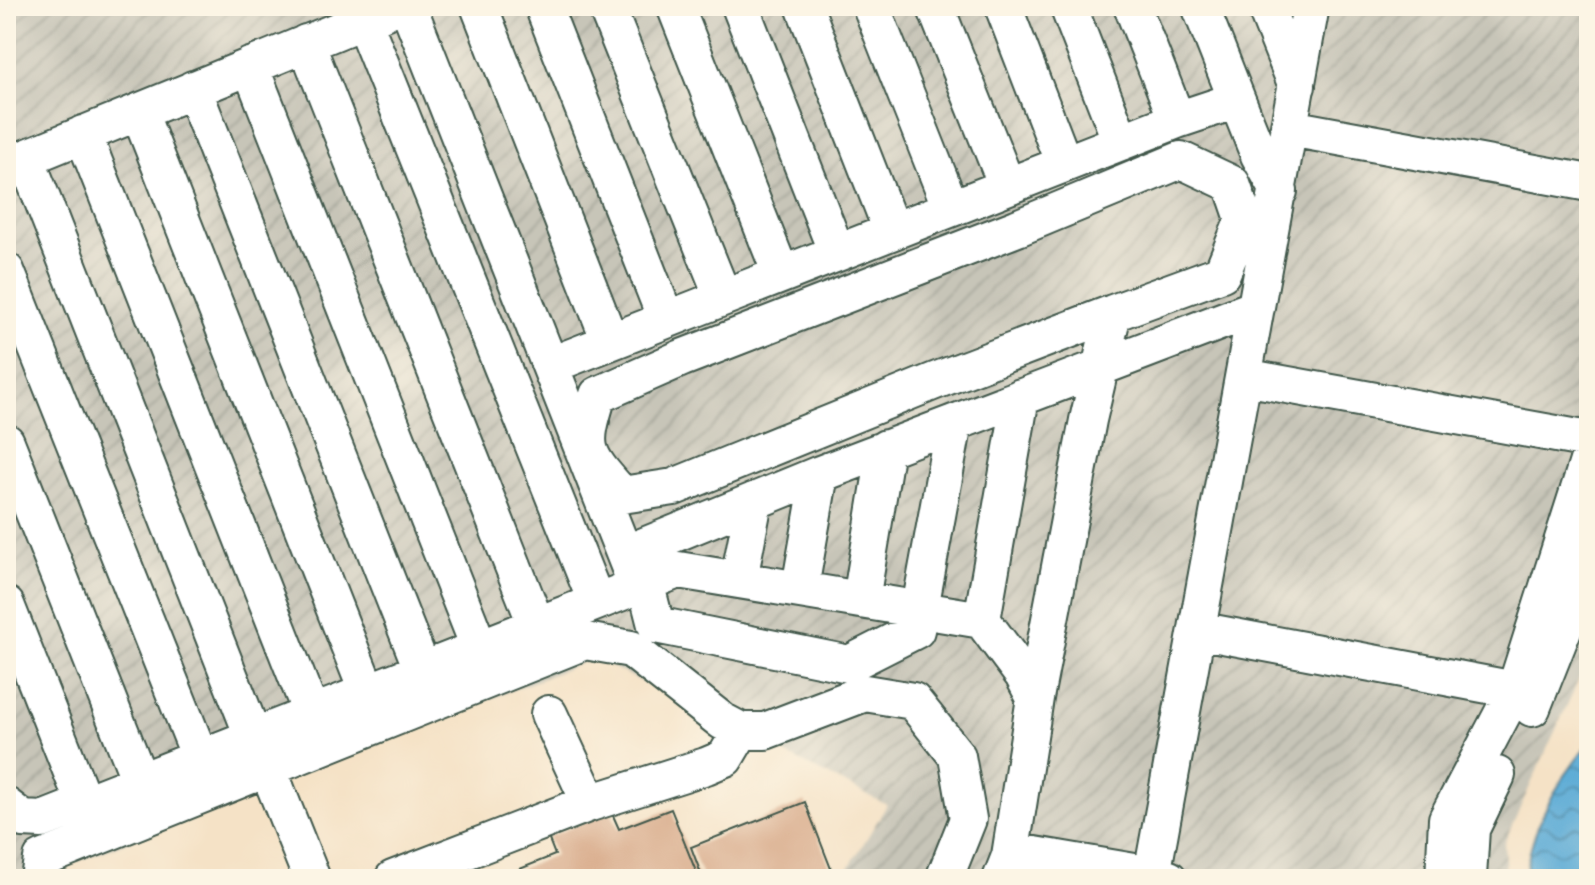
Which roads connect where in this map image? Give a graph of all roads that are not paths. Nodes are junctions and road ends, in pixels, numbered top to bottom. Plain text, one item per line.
1 (397, 6) edge
2 (408, 6) edge
3 (479, 6) edge
4 (543, 6) edge
5 (606, 6) edge
6 (675, 6) edge
7 (740, 6) edge
8 (804, 6) edge
9 (871, 6) edge
10 (935, 6) edge
11 (1003, 6) edge
12 (1068, 6) edge
13 (1132, 6) edge
14 (1200, 6) edge
15 (1265, 6) edge
16 (1311, 6) edge
17 (363, 20) junction
18 (306, 43) junction
19 (250, 66) junction
20 (1298, 88) junction
21 (193, 89) junction
22 (1237, 100) junction
23 (139, 112) junction
24 (1177, 120) junction
25 (1290, 128) junction
26 (83, 134) junction
27 (1121, 142) junction
28 (16, 162) edge
29 (1064, 164) junction
30 (1589, 183) edge
31 (1007, 186) junction
32 (1279, 191) junction
33 (951, 208) junction
34 (892, 231) junction
35 (837, 253) junction
36 (6, 271) edge
37 (781, 274) junction
38 (723, 297) junction
39 (1256, 308) junction
40 (1113, 313) junction
41 (666, 319) junction
42 (610, 341) junction
43 (551, 365) junction
44 (1099, 366) junction
45 (1244, 377) junction
46 (1021, 397) junction
47 (954, 423) junction
48 (1589, 440) edge
49 (6, 442) edge
50 (886, 448) junction
51 (1589, 458) edge
52 (820, 474) junction
53 (754, 501) junction
54 (1589, 542) edge
55 (636, 573) junction
56 (739, 579) junction
57 (800, 588) junction
58 (861, 600) junction
59 (596, 601) junction
60 (6, 605) edge
61 (922, 610) junction
62 (982, 620) junction
63 (536, 624) junction
64 (1197, 630) junction
65 (479, 647) junction
66 (422, 669) junction
67 (1515, 690) junction
68 (367, 691) junction
69 (1035, 698) junction
70 (311, 713) junction
71 (549, 714) dead end
72 (741, 731) junction
73 (253, 736) junction
74 (200, 757) junction
75 (268, 769) junction
76 (140, 781) junction
77 (84, 803) junction
78 (590, 803) junction
79 (12, 822) edge
80 (1006, 865) edge
81 (1160, 877) edge
82 (39, 879) edge
83 (312, 879) edge
84 (393, 879) edge
85 (944, 879) edge
86 (1444, 879) edge
87 (1468, 879) edge

1 - 17 lane
2 - 43 lane
3 - 42 lane
4 - 41 lane
5 - 38 lane
6 - 37 lane
7 - 35 lane
8 - 34 lane
9 - 33 lane
10 - 31 lane
11 - 29 lane
12 - 27 lane
13 - 24 lane
14 - 22 lane
15 - 20 lane
16 - 20 lane
17 - 18 lane
17 - 59 lane
18 - 19 lane
18 - 63 lane
19 - 21 lane
19 - 65 lane
20 - 25 lane
21 - 23 lane
21 - 66 lane
22 - 24 lane
22 - 32 lane
23 - 26 lane
23 - 68 lane
24 - 27 lane
25 - 30 lane
25 - 32 lane
26 - 28 lane
26 - 70 lane
27 - 29 lane
28 - 73 lane
29 - 31 lane
31 - 33 lane
32 - 39 lane
33 - 34 lane
34 - 35 lane
35 - 37 lane
36 - 74 lane
37 - 38 lane
38 - 41 lane
39 - 44 lane
39 - 45 lane
40 - 40 lane
40 - 44 lane
41 - 42 lane
42 - 43 lane
43 - 55 lane
44 - 46 lane
44 - 69 lane
45 - 48 lane
45 - 64 lane
46 - 47 lane
46 - 62 lane
47 - 50 lane
47 - 61 lane
49 - 76 lane
50 - 52 lane
50 - 58 lane
51 - 67 lane
52 - 53 lane
52 - 57 lane
53 - 55 lane
53 - 56 lane
54 - 87 lane
55 - 56 lane
55 - 59 lane
55 - 61 lane
56 - 57 lane
57 - 58 lane
58 - 61 lane
59 - 63 lane
60 - 77 lane
61 - 62 lane
62 - 69 lane
63 - 65 lane
64 - 67 lane
64 - 81 lane
65 - 66 lane
66 - 68 lane
67 - 86 lane
68 - 70 lane
69 - 80 lane
70 - 73 lane
71 - 78 lane
72 - 75 lane
72 - 78 lane
72 - 85 lane
73 - 74 lane
74 - 76 lane
75 - 82 lane
75 - 83 lane
76 - 77 lane
77 - 79 lane
78 - 84 lane
80 - 81 lane

